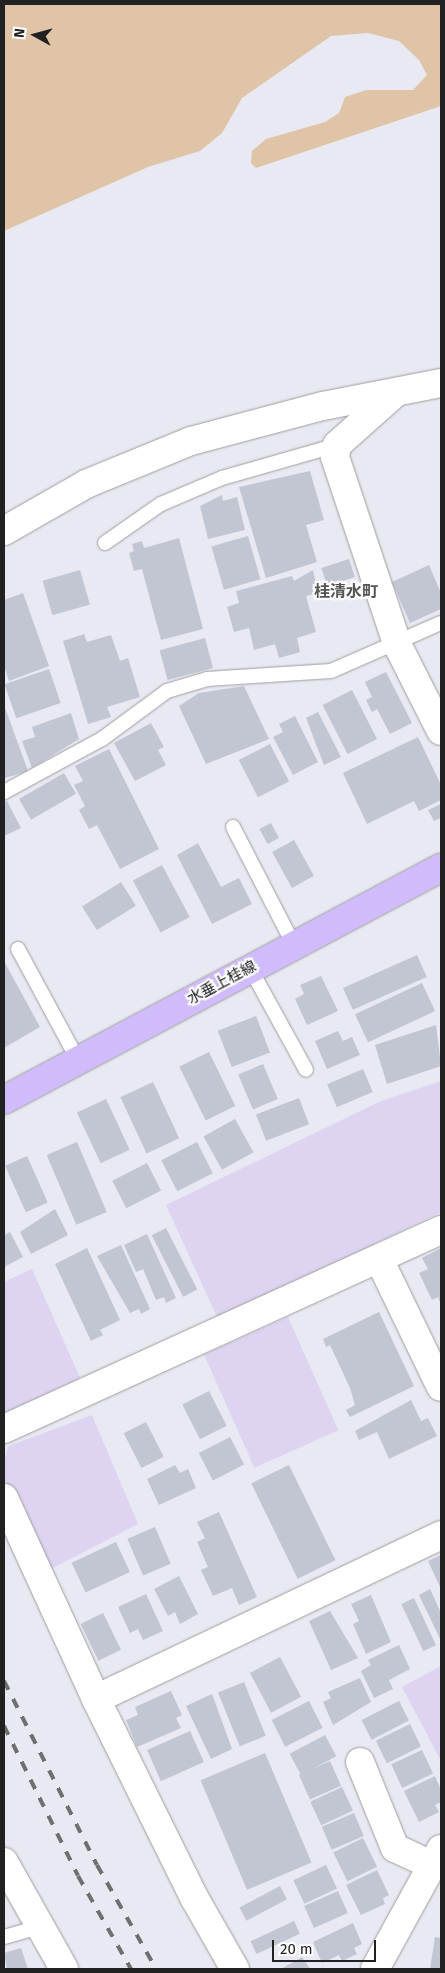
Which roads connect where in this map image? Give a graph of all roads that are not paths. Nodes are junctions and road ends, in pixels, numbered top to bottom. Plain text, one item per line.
1 (441, 383) edge
2 (394, 394) junction
3 (337, 446) junction
4 (4, 531) edge
5 (105, 543) dead end
6 (441, 623) edge
7 (398, 646) junction
8 (441, 731) edge
9 (4, 792) edge
10 (233, 827) dead end
11 (441, 868) edge
12 (294, 945) junction
13 (18, 949) dead end
14 (250, 968) junction
15 (78, 1060) junction
16 (306, 1070) dead end
17 (4, 1100) edge
18 (441, 1230) edge
19 (379, 1259) junction
20 (441, 1387) edge
21 (4, 1429) edge
22 (4, 1498) edge
23 (441, 1535) edge
24 (96, 1699) junction
25 (360, 1762) dead end
26 (436, 1857) edge
27 (4, 1862) edge
28 (38, 1927) junction
29 (4, 1937) edge
30 (64, 1969) edge
31 (235, 1969) edge
32 (375, 1969) edge

1 - 2 street
2 - 3 street
2 - 4 street
3 - 5 lane
3 - 7 street
6 - 7 lane
7 - 8 street
7 - 9 lane
10 - 12 lane
11 - 12 main road, 水垂上桂線
12 - 14 main road, 水垂上桂線
13 - 15 lane
14 - 15 main road, 水垂上桂線
14 - 16 lane
15 - 17 main road, 水垂上桂線
18 - 19 street
19 - 20 street
19 - 21 street
22 - 24 street
23 - 24 street
24 - 31 street
25 - 26 street
26 - 32 street
27 - 28 street
28 - 29 lane
28 - 30 street

